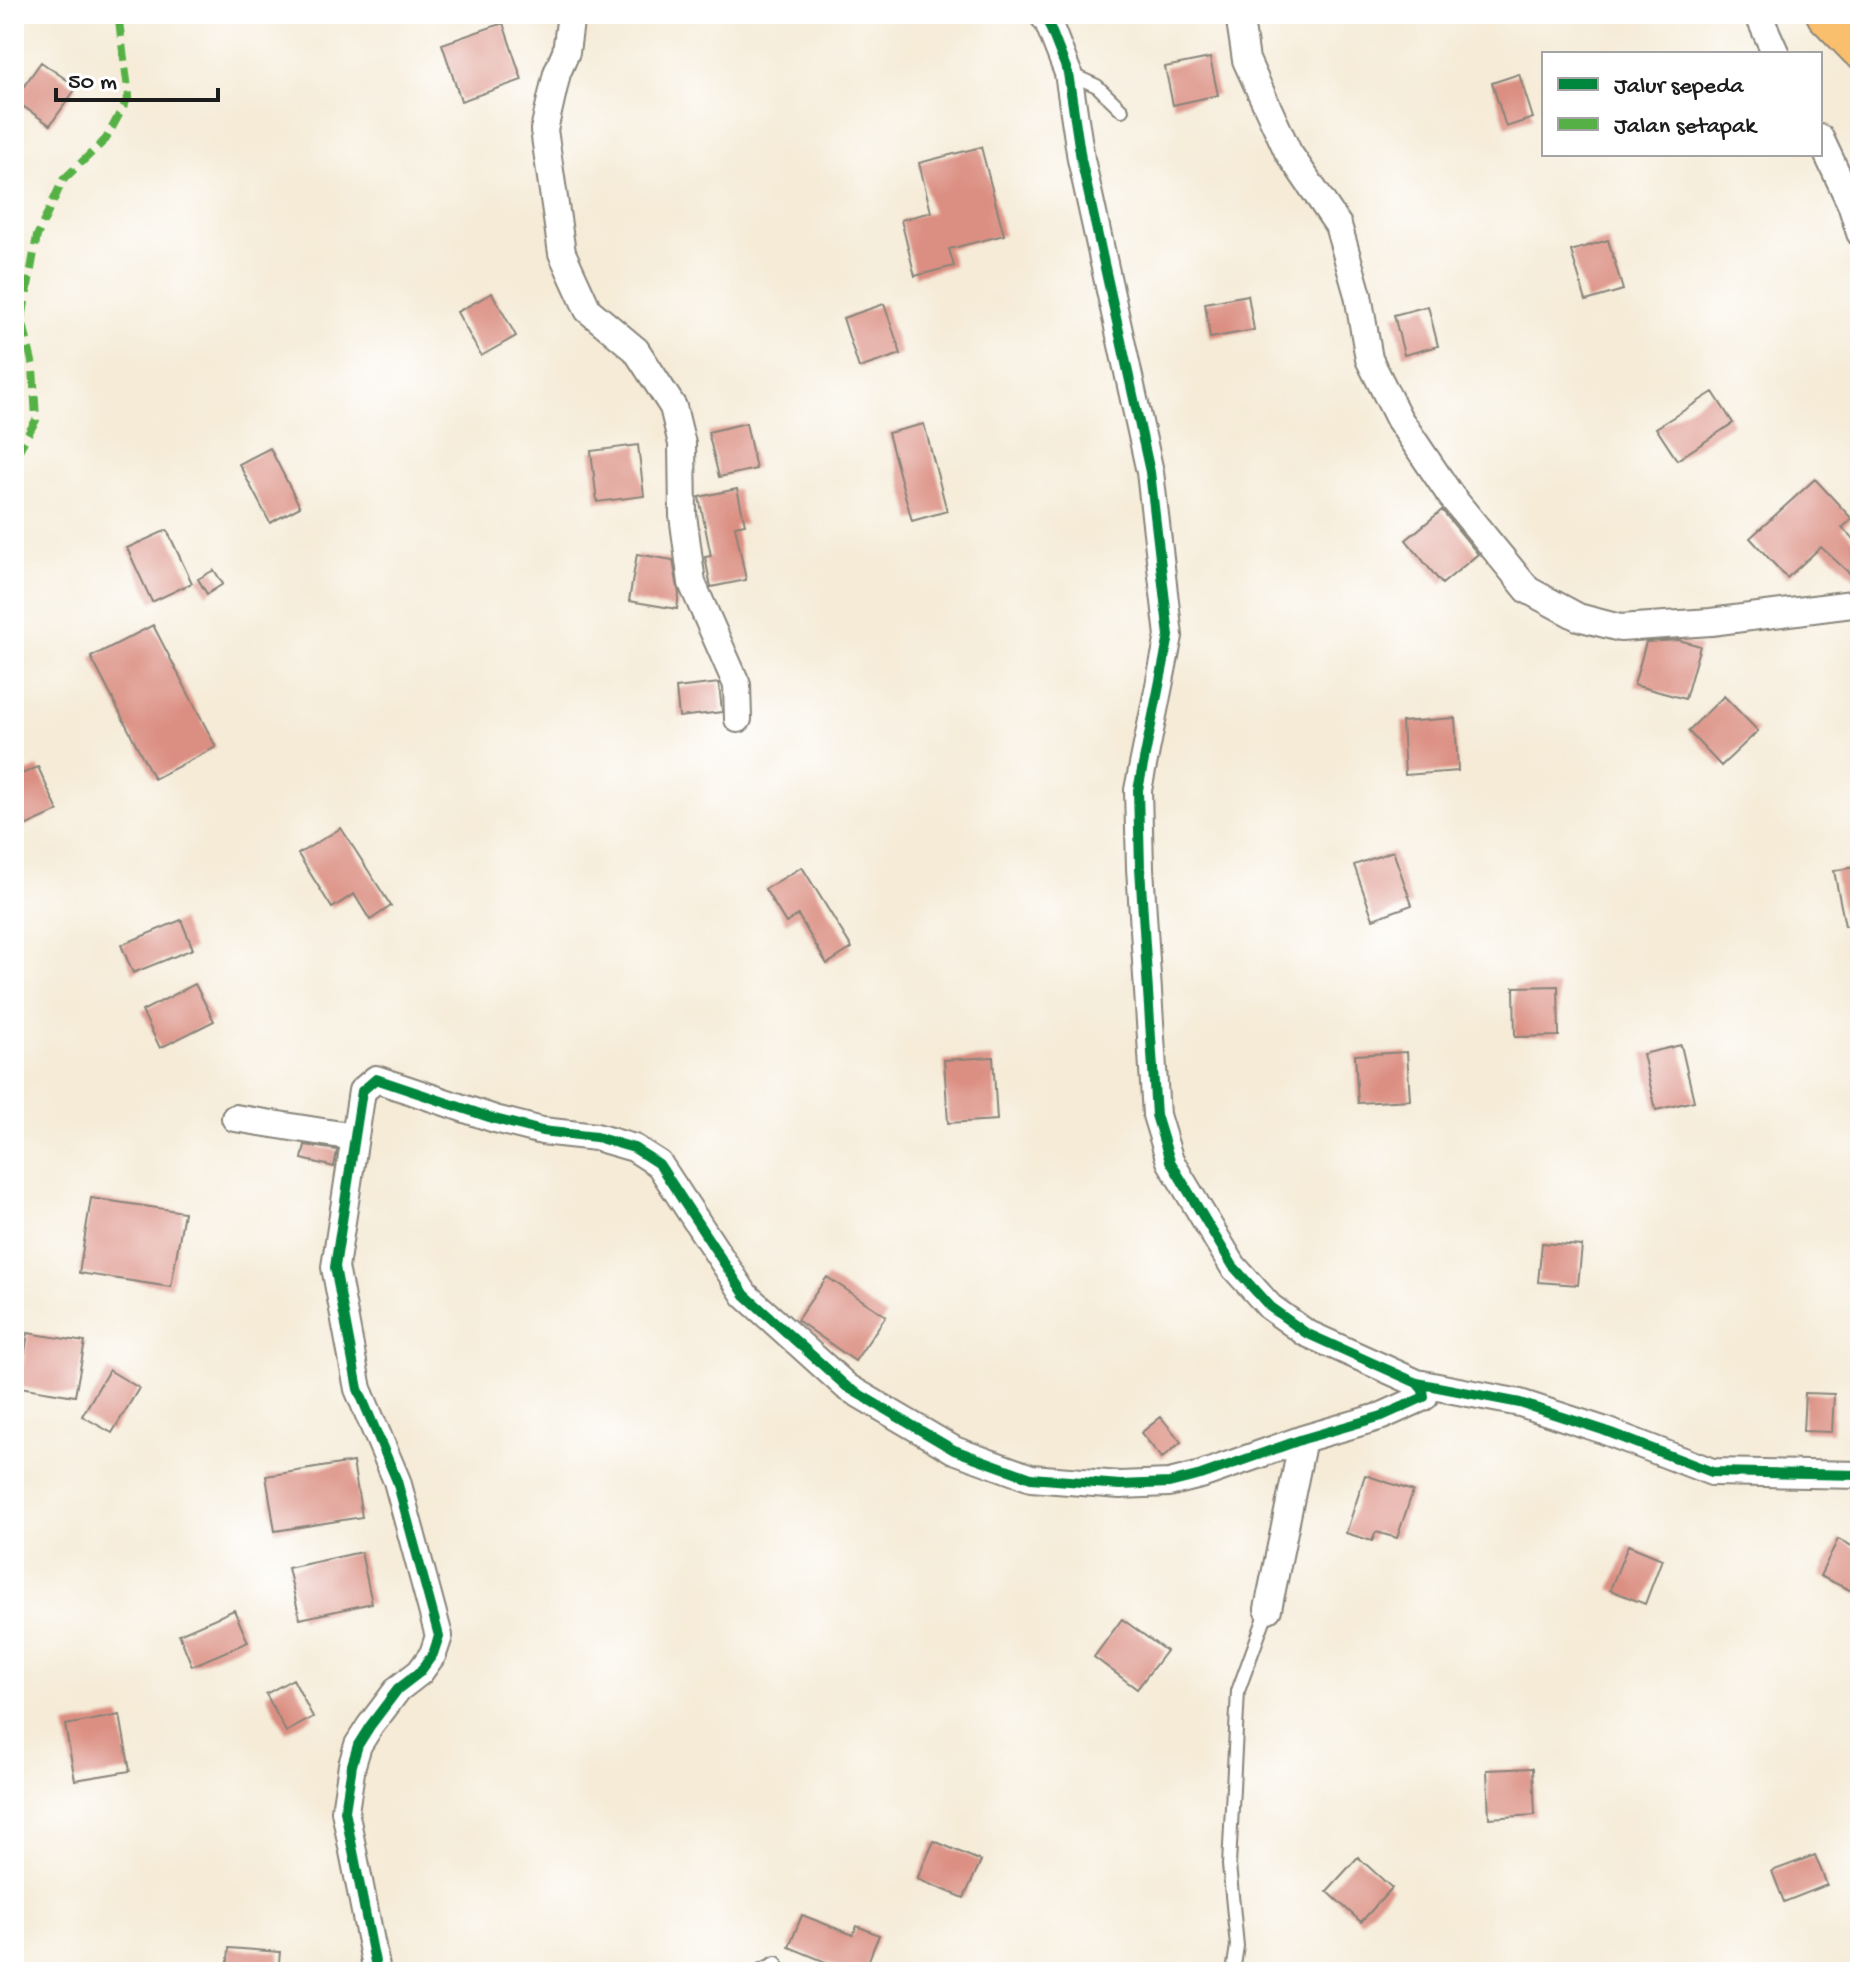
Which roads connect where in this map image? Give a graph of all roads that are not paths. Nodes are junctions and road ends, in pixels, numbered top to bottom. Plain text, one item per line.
1 (571, 14) edge
2 (1042, 14) edge
3 (1239, 14) edge
4 (1758, 14) edge
5 (1827, 14) edge
6 (1860, 48) edge
7 (1775, 52) edge
8 (1068, 73) junction
9 (1122, 110) dead end
10 (1822, 142) edge
11 (1860, 233) edge
12 (1860, 603) edge
13 (738, 719) dead end
14 (235, 1118) dead end
15 (354, 1137) junction
16 (1417, 1383) junction
17 (1303, 1439) junction
18 (1860, 1475) edge
19 (1268, 1609) joint
20 (776, 1963) dead end
21 (377, 1972) edge
22 (758, 1972) edge
23 (1233, 1972) edge

1 - 13 street
2 - 8 street
3 - 12 street
4 - 7 street
5 - 6 main road
8 - 9 lane
8 - 16 street
10 - 11 street
14 - 15 street
15 - 17 street
15 - 21 street
16 - 17 street
16 - 18 street
17 - 19 street
19 - 23 lane
20 - 22 lane

